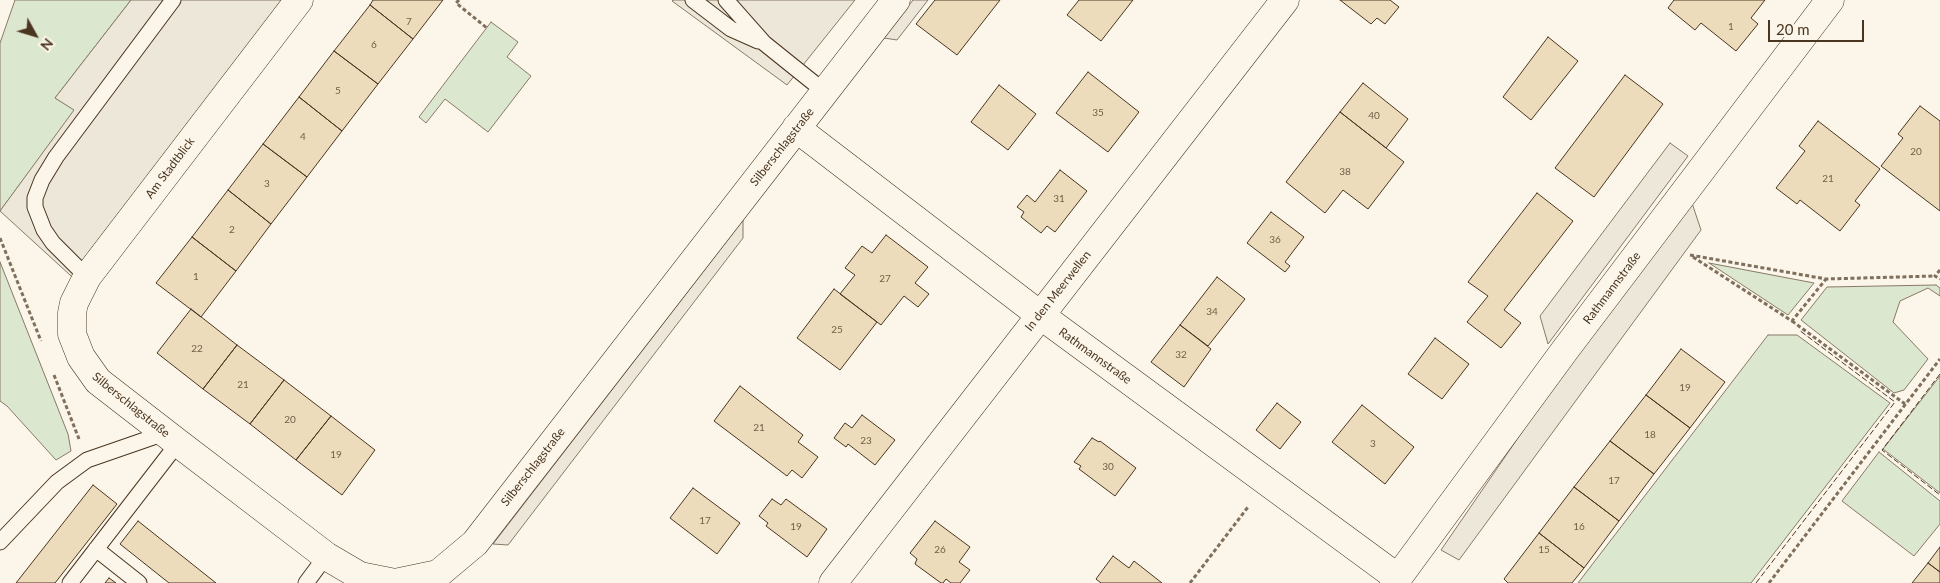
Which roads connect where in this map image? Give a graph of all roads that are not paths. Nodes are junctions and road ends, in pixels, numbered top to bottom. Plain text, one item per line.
1 (173, 0) edge
2 (299, 0) edge
3 (693, 0) edge
4 (726, 0) edge
5 (896, 0) edge
6 (1285, 0) edge
7 (1830, 0) edge
8 (764, 44) junction
9 (825, 92) junction
10 (796, 128) junction
11 (87, 277) junction
12 (1040, 315) junction
13 (76, 347) joint
14 (172, 438) junction
15 (0, 542) edge
16 (96, 550) junction
17 (326, 556) junction
18 (1396, 581) edge
19 (70, 583) edge
20 (139, 583) edge
21 (306, 583) edge
22 (833, 583) edge

1 - 11 lane
2 - 11 street, Am Stadtblick
3 - 8 lane
4 - 8 lane
5 - 9 street, Silberschlagstraße
6 - 12 street, In den Meerwellen
7 - 18 street, Rathmannstraße
8 - 9 lane
9 - 10 street, Silberschlagstraße
10 - 12 street, Rathmannstraße
10 - 17 street, Silberschlagstraße
11 - 13 street, Am Stadtblick
12 - 18 street, Rathmannstraße
12 - 22 street, In den Meerwellen
13 - 14 street, Silberschlagstraße
14 - 15 lane
14 - 16 lane
14 - 17 street, Silberschlagstraße
16 - 19 lane
16 - 20 lane
17 - 21 lane

